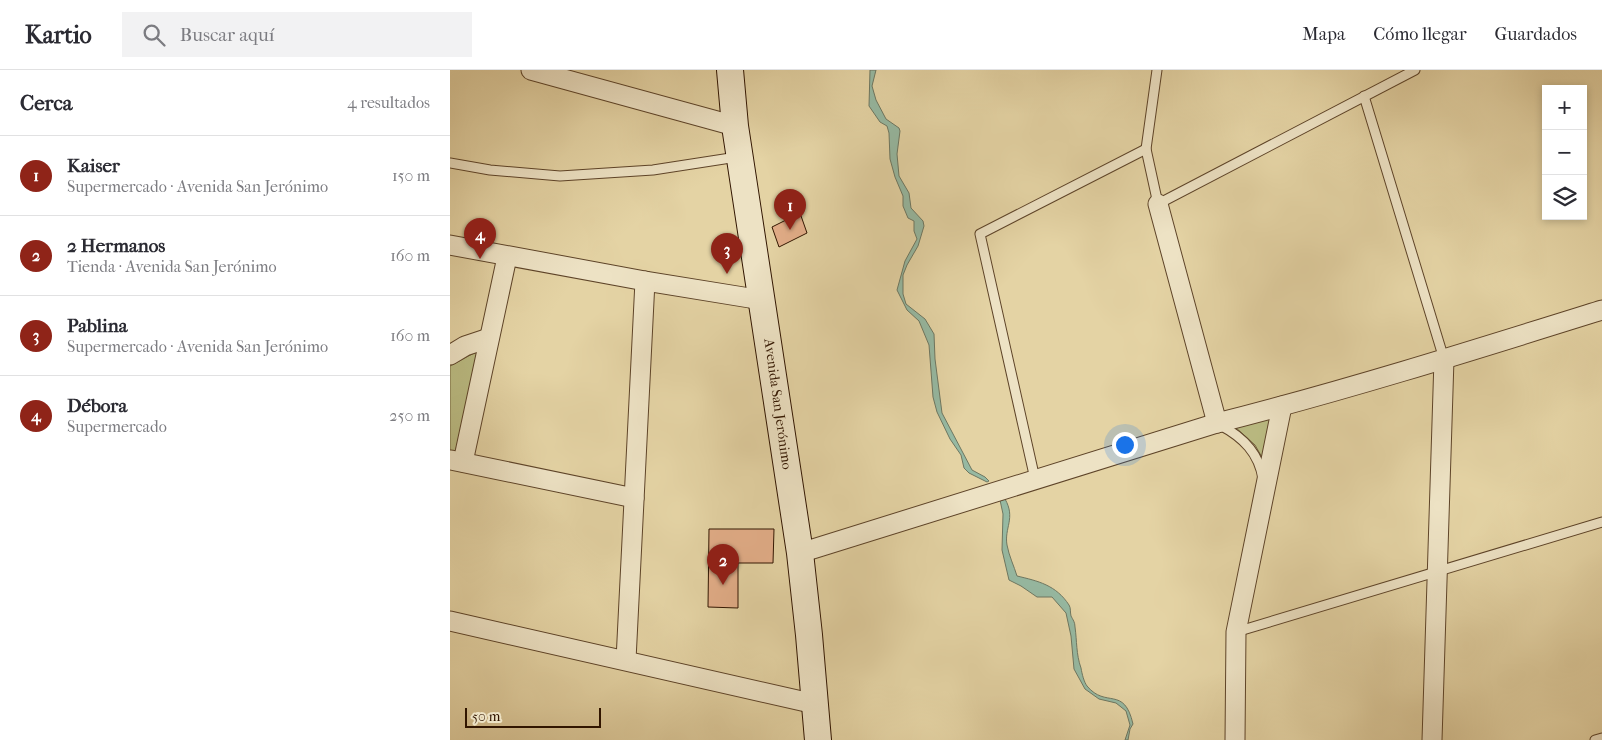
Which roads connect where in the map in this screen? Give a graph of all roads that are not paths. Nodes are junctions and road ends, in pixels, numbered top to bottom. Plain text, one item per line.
1 (531, 70) edge
2 (730, 70) edge
3 (1157, 70) edge
4 (1415, 70) edge
5 (1364, 96) junction
6 (735, 126) junction
7 (1146, 149) junction
8 (740, 156) junction
9 (450, 163) edge
10 (1158, 204) junction
11 (450, 245) edge
12 (507, 257) junction
13 (645, 281) junction
14 (762, 300) junction
15 (1602, 310) edge
16 (490, 338) junction
17 (450, 355) edge
18 (1444, 359) junction
19 (1282, 406) junction
20 (1217, 423) junction
21 (456, 461) edge
22 (1035, 479) junction
23 (1264, 489) junction
24 (634, 498) junction
25 (1602, 522) edge
26 (800, 553) junction
27 (1438, 570) junction
28 (450, 621) edge
29 (1236, 632) junction
30 (626, 660) junction
31 (815, 704) junction
32 (1602, 738) edge
33 (818, 740) edge
34 (1235, 740) edge
35 (1432, 740) edge
36 (1595, 740) edge

1 - 6 street
2 - 6 street, Avenida San Jerónimo
3 - 7 lane
4 - 5 lane
5 - 10 lane
5 - 18 lane
6 - 8 street, Avenida San Jerónimo
7 - 10 lane
7 - 22 lane
8 - 9 lane
8 - 14 street, Avenida San Jerónimo
10 - 20 street
11 - 12 street
12 - 13 street
12 - 16 street
13 - 14 street
13 - 24 street
14 - 26 street, Avenida San Jerónimo
15 - 18 street
16 - 17 street
16 - 21 street
18 - 19 street
18 - 27 street
19 - 20 street
19 - 23 street
20 - 22 street
20 - 23 lane
21 - 24 street
22 - 26 street
23 - 29 street
24 - 30 street
25 - 27 lane
26 - 31 street, Avenida San Jerónimo
27 - 29 lane
27 - 35 street
28 - 30 street
29 - 34 street
30 - 31 street
31 - 33 street, Avenida San Jerónimo
32 - 36 lane

